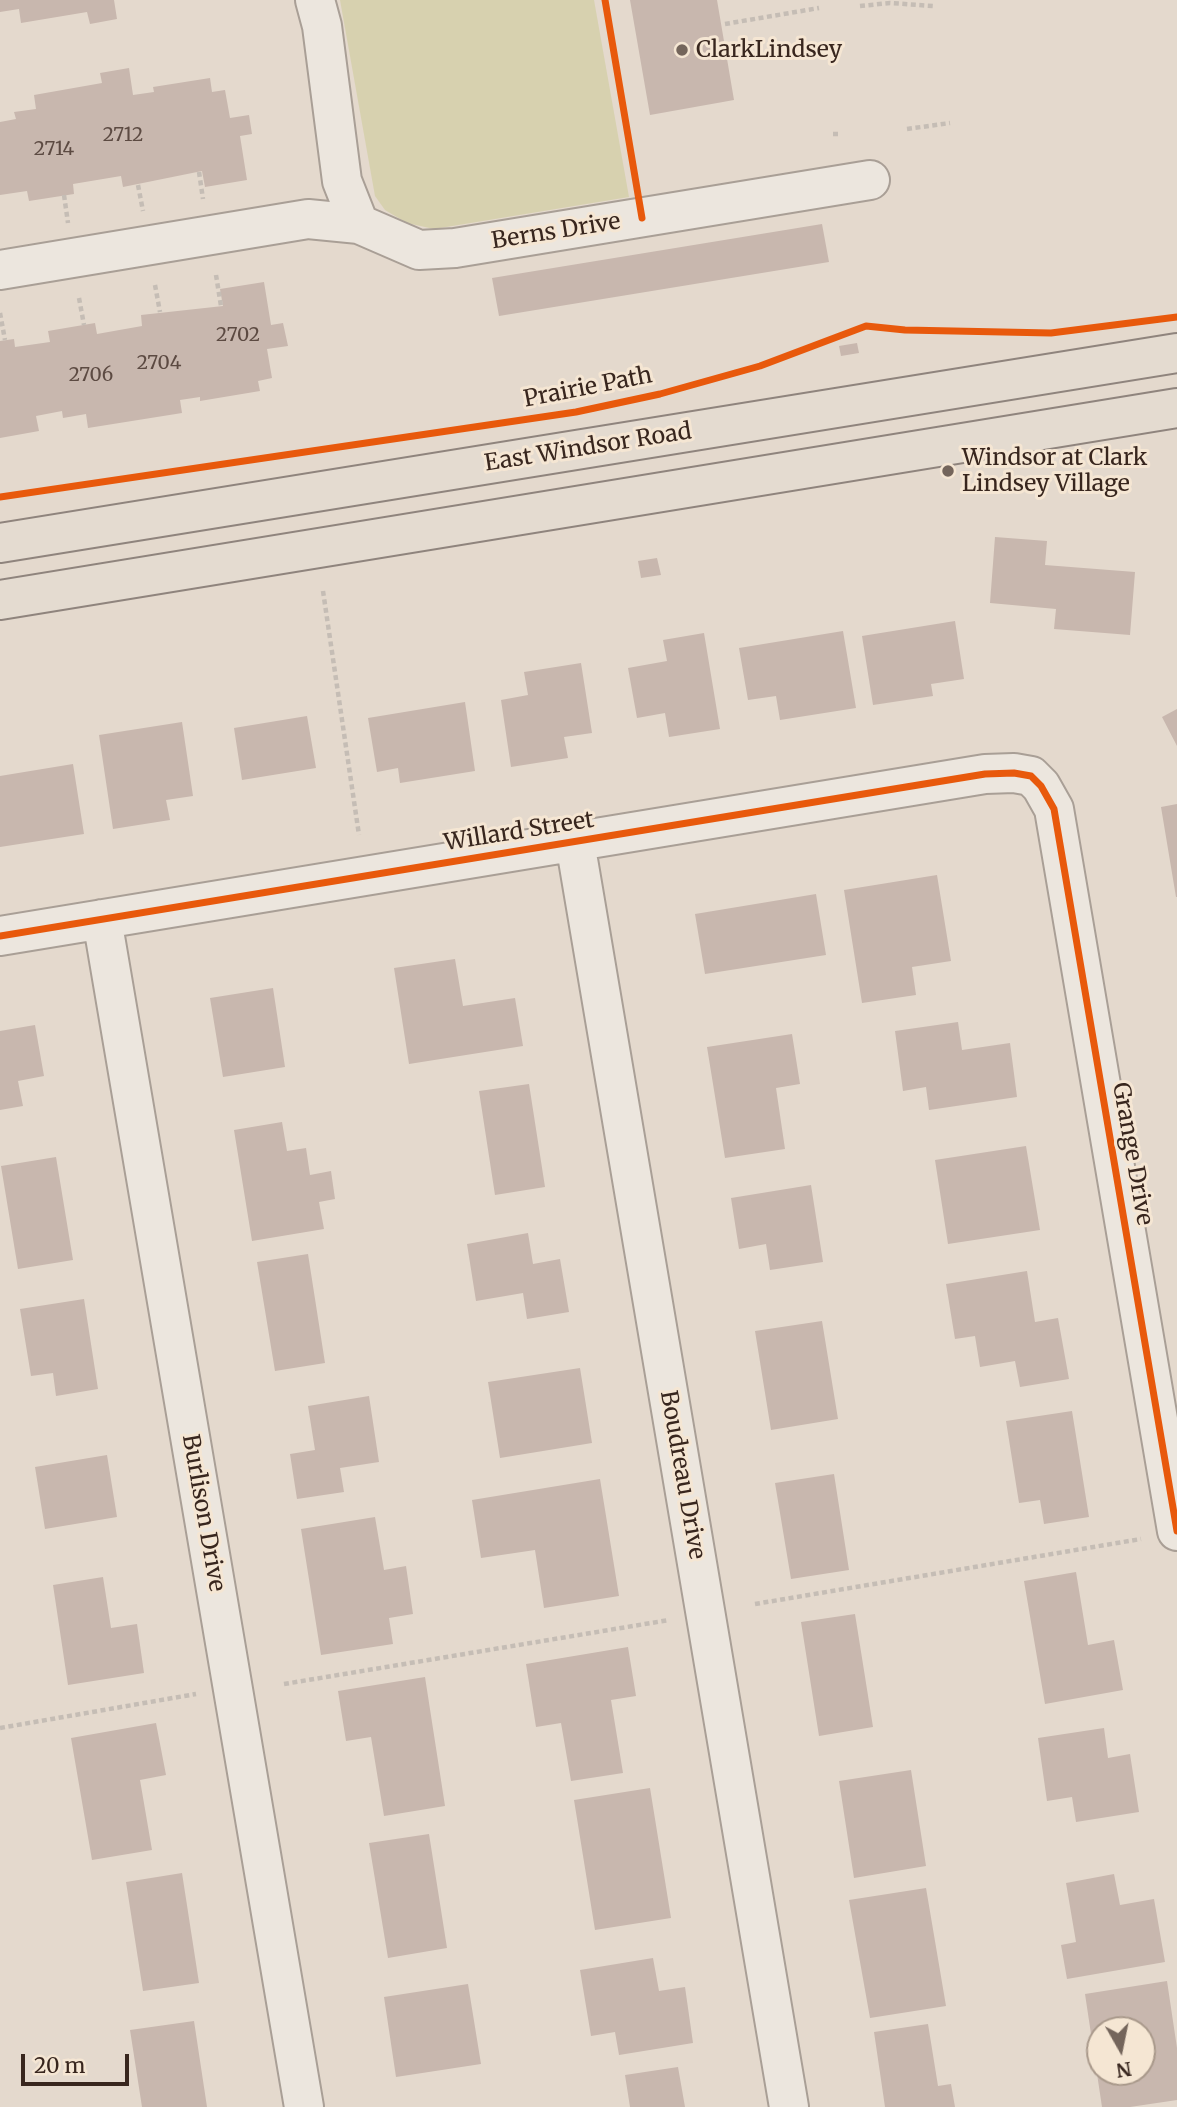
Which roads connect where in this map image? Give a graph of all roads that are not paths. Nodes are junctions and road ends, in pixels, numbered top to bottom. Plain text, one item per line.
1 (315, 0) edge
2 (856, 184) dead end
3 (359, 224) junction
4 (0, 270) edge
5 (1177, 353) edge
6 (1177, 408) edge
7 (0, 544) edge
8 (0, 600) edge
9 (1041, 786) joint
10 (575, 842) junction
11 (102, 919) junction
12 (0, 936) edge
13 (1160, 1535) edge
14 (304, 2107) edge
15 (789, 2107) edge

1 - 3 street
2 - 3 street, Berns Drive
3 - 4 street, Berns Drive
5 - 7 main road, East Windsor Road
6 - 8 main road
9 - 10 street, Willard Street
9 - 13 street, Grange Drive
10 - 11 street, Willard Street
10 - 15 street, Boudreau Drive
11 - 12 street, Willard Street
11 - 14 street, Burlison Drive

